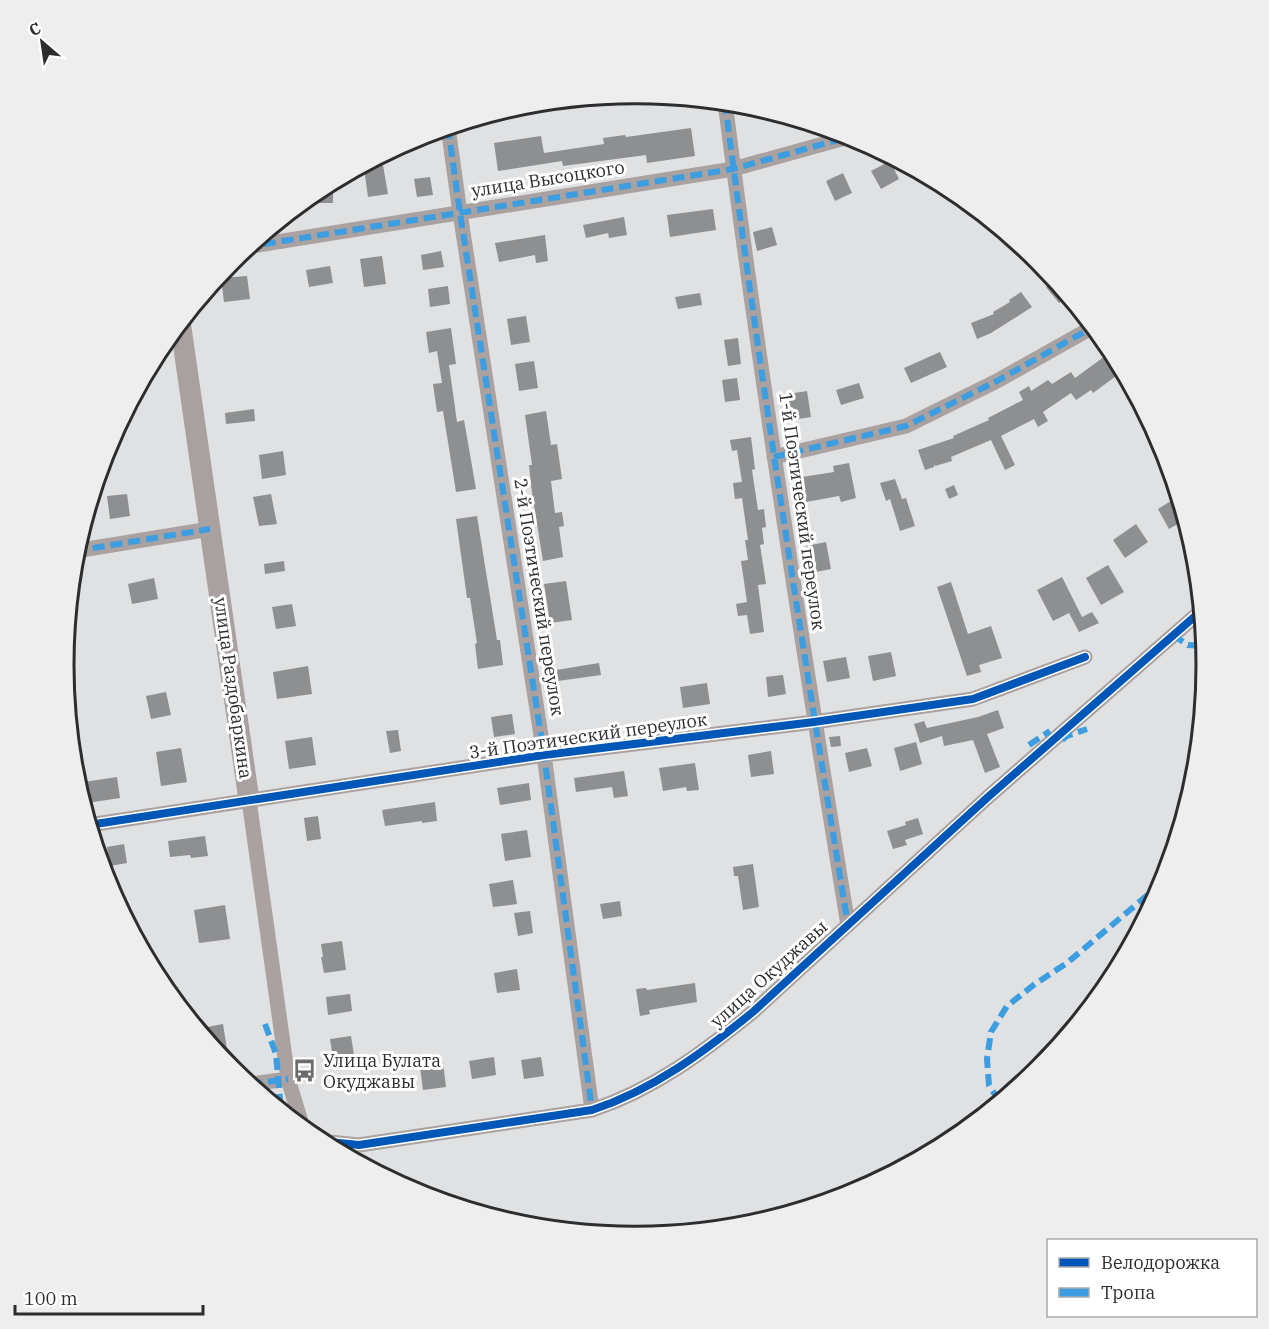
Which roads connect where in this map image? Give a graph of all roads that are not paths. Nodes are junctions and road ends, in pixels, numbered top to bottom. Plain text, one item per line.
1 (726, 111) edge
2 (449, 135) edge
3 (835, 141) edge
4 (734, 169) junction
5 (460, 213) junction
6 (271, 238) edge
7 (1086, 331) edge
8 (182, 333) edge
9 (774, 457) junction
10 (210, 529) junction
11 (86, 548) edge
12 (1193, 618) edge
13 (1085, 657) dead end
14 (814, 722) junction
15 (544, 755) junction
16 (249, 800) junction
17 (97, 824) edge
18 (848, 925) junction
19 (288, 1079) junction
20 (261, 1083) edge
21 (592, 1110) junction
22 (298, 1113) edge
23 (343, 1143) edge

1 - 4 street, 1-й Поэтический переулок
2 - 5 street, 2-й Поэтический переулок
3 - 4 street, улица Высоцкого
4 - 5 street, улица Высоцкого
4 - 9 street, 1-й Поэтический переулок
5 - 6 street, улица Высоцкого
5 - 15 street, 2-й Поэтический переулок
7 - 9 street
8 - 10 street, улица Раздобаркина
9 - 14 street, 1-й Поэтический переулок
10 - 11 street
10 - 16 street, улица Раздобаркина
12 - 18 street, улица Окуджавы
13 - 14 street, 3-й Поэтический переулок
14 - 15 street, 3-й Поэтический переулок
14 - 18 street, 1-й Поэтический переулок
15 - 16 street, 3-й Поэтический переулок
15 - 21 street, 2-й Поэтический переулок
16 - 17 street, 3-й Поэтический переулок
16 - 19 street, улица Раздобаркина
18 - 21 street, улица Окуджавы
19 - 20 street
19 - 22 street, улица Раздобаркина
21 - 23 street, улица Окуджавы

